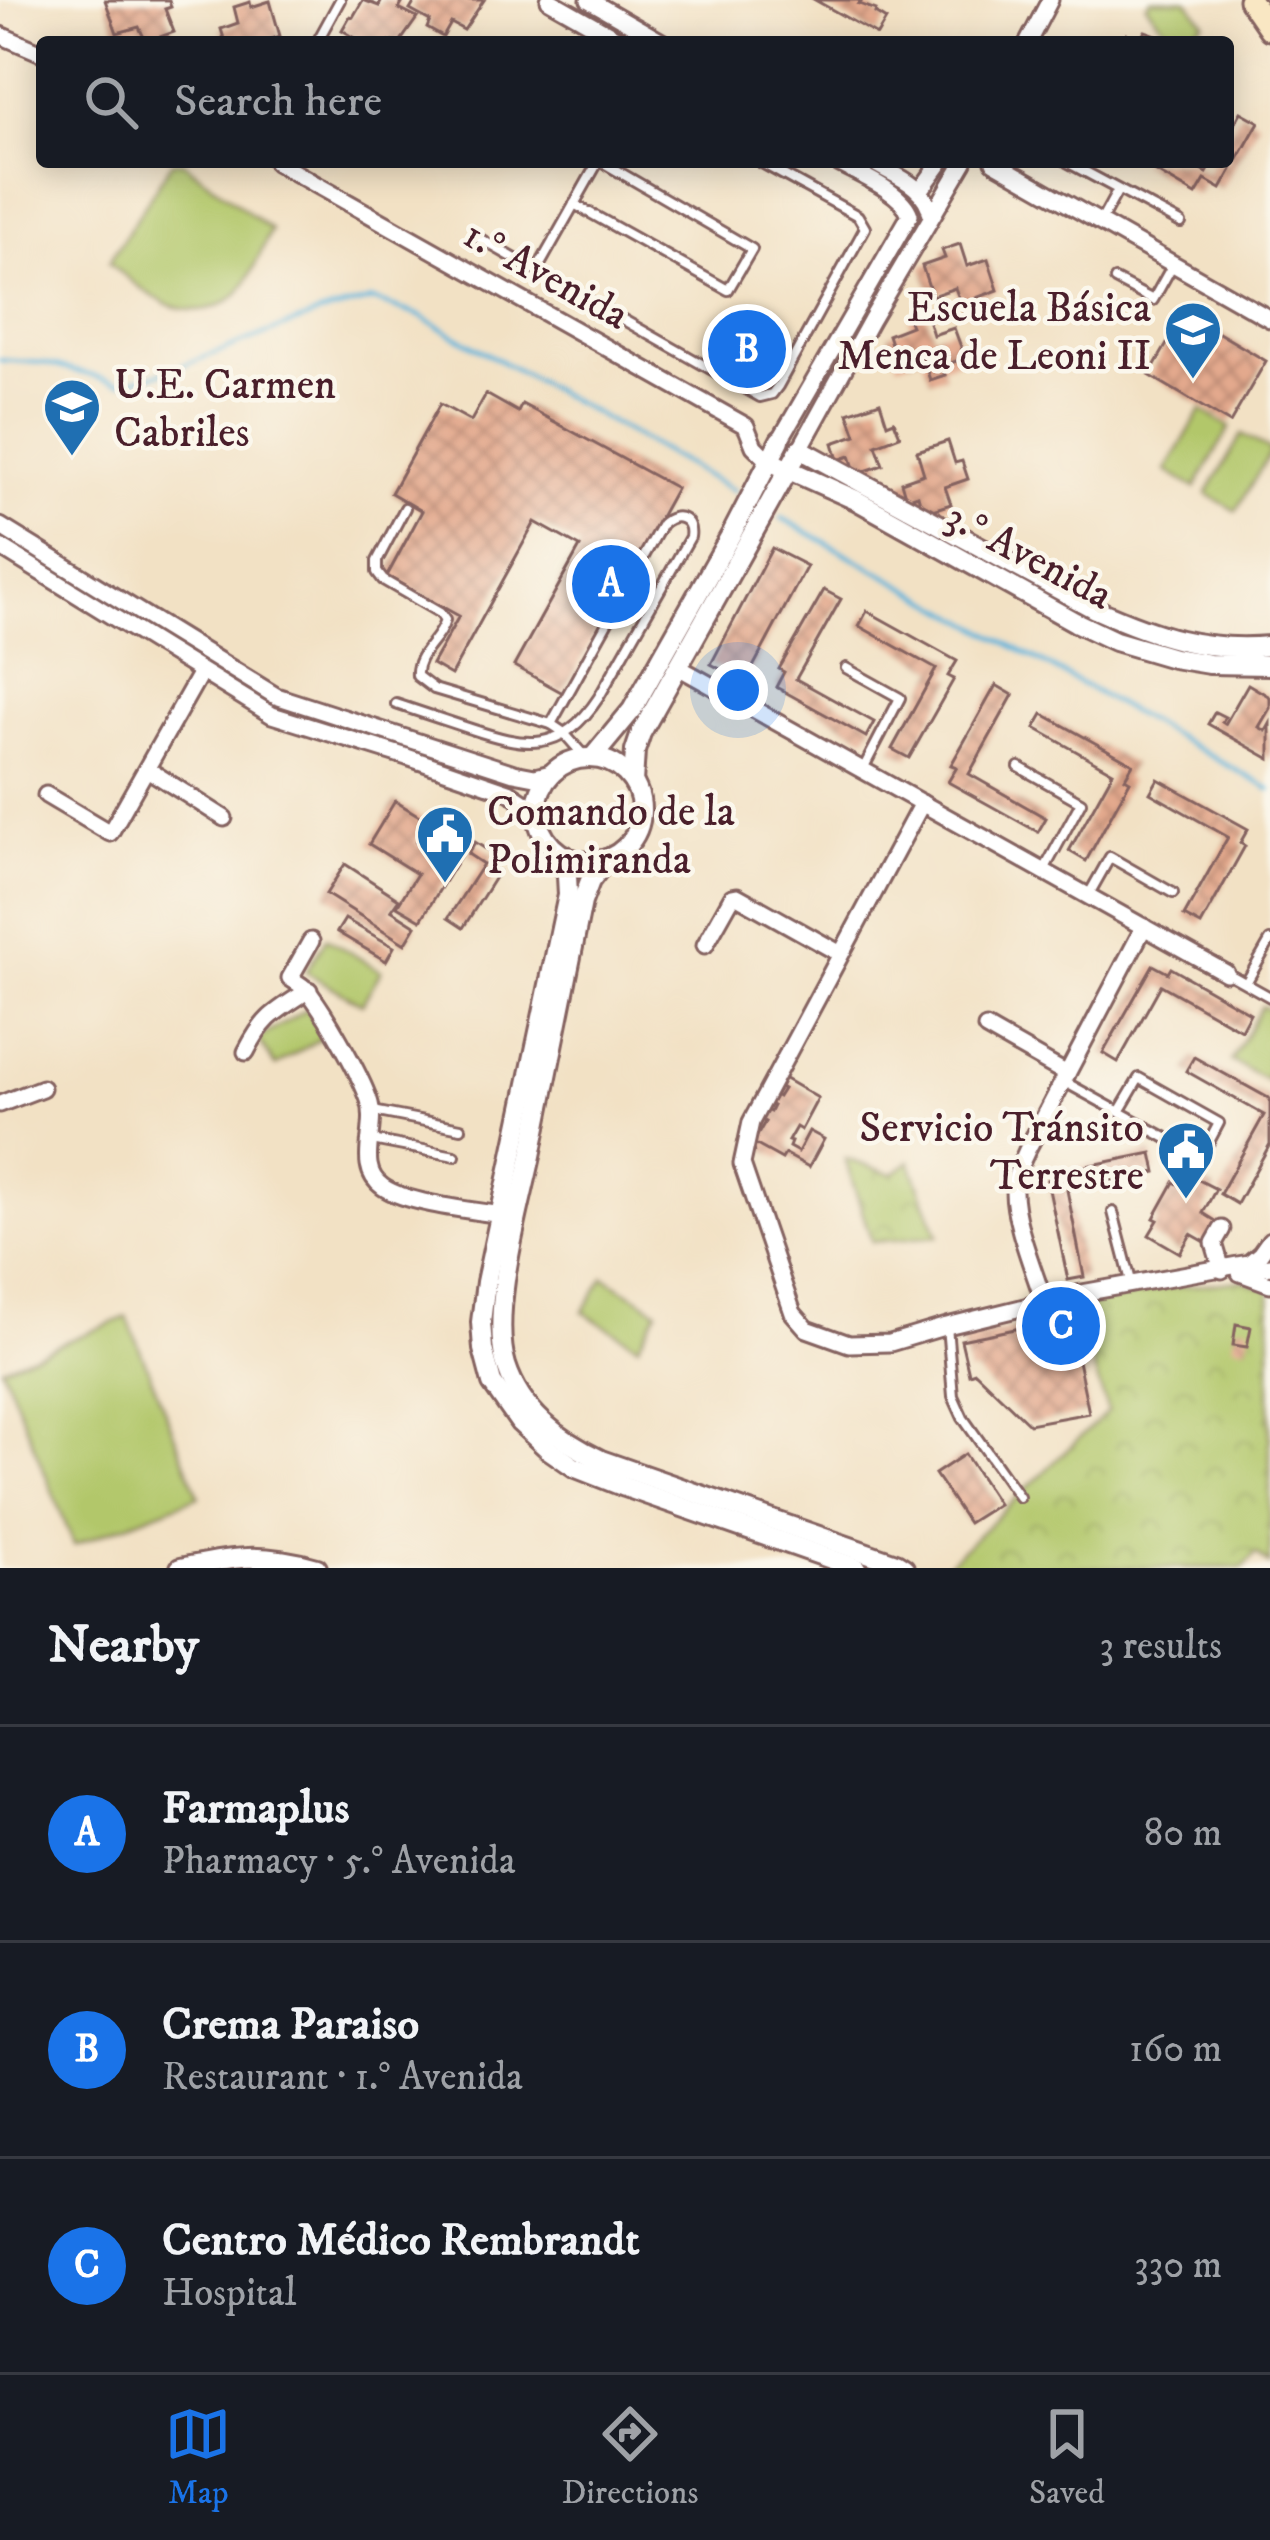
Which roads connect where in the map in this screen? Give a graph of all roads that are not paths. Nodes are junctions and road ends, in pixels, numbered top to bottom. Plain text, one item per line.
1 (340, 0) edge
2 (549, 0) edge
3 (589, 0) edge
4 (1050, 0) edge
5 (1250, 0) edge
6 (1270, 29) edge
7 (0, 34) edge
8 (320, 36) edge
9 (612, 36) edge
10 (652, 36) edge
11 (1031, 36) edge
12 (36, 50) edge
13 (287, 168) edge
14 (596, 168) edge
15 (610, 168) edge
16 (771, 168) edge
17 (846, 168) edge
18 (882, 168) edge
19 (936, 168) edge
20 (960, 168) edge
21 (1004, 168) edge
22 (1077, 168) edge
23 (1118, 190) junction
24 (920, 191) junction
25 (574, 204) junction
26 (931, 215) junction
27 (1181, 223) dead end
28 (1100, 224) junction
29 (475, 236) dead end
30 (1173, 265) junction
31 (537, 270) junction
32 (1115, 280) dead end
33 (1270, 319) edge
34 (780, 440) joint
35 (800, 449) junction
36 (769, 461) junction
37 (789, 470) junction
38 (405, 508) dead end
39 (0, 526) edge
40 (0, 547) edge
41 (1270, 646) edge
42 (1270, 665) edge
43 (678, 668) junction
44 (846, 668) dead end
45 (213, 673) junction
46 (396, 704) dead end
47 (551, 724) junction
48 (563, 732) junction
49 (589, 757) junction
50 (1019, 767) dead end
51 (147, 769) junction
52 (862, 770) junction
53 (551, 773) junction
54 (633, 782) junction
55 (46, 795) dead end
56 (922, 803) junction
57 (224, 818) dead end
58 (537, 819) junction
59 (562, 855) junction
60 (607, 859) junction
61 (1044, 871) junction
62 (1173, 893) dead end
63 (1088, 896) junction
64 (1144, 927) junction
65 (311, 941) dead end
66 (1270, 941) edge
67 (705, 945) dead end
68 (839, 953) junction
69 (1226, 973) joint
70 (1246, 983) junction
71 (309, 991) junction
72 (1270, 997) edge
73 (986, 1028) dead end
74 (246, 1052) dead end
75 (1065, 1078) junction
76 (42, 1088) dead end
77 (0, 1104) edge
78 (371, 1111) junction
79 (1120, 1112) junction
80 (461, 1128) dead end
81 (370, 1139) junction
82 (455, 1156) dead end
83 (1113, 1212) dead end
84 (508, 1216) junction
85 (1222, 1228) dead end
86 (1270, 1240) edge
87 (1270, 1266) edge
88 (1229, 1271) junction
89 (1270, 1284) edge
90 (1132, 1285) junction
91 (1045, 1302) junction
92 (947, 1326) junction
93 (1019, 1497) dead end
94 (180, 1568) edge
95 (316, 1568) edge
96 (857, 1568) edge
97 (904, 1568) edge

1 - 8 lane
2 - 9 street
3 - 10 street
4 - 11 street
5 - 6 main road
7 - 12 street
13 - 36 street, 1.° Avenida
14 - 25 lane
15 - 25 lane
16 - 31 lane
17 - 34 street
18 - 24 street
19 - 24 street
20 - 26 street
21 - 28 street
22 - 23 lane
23 - 27 lane
23 - 28 lane
24 - 26 street
25 - 31 lane
26 - 35 street
28 - 30 street
29 - 31 lane
30 - 32 lane
30 - 33 street
34 - 36 street
35 - 37 street
35 - 41 street, 3.° Avenida
36 - 37 street, 3.° Avenida
36 - 49 street
37 - 42 street, 3.° Avenida
37 - 43 street
38 - 47 lane
39 - 45 street
40 - 45 street
43 - 52 street
43 - 54 street
44 - 52 lane
45 - 51 street
45 - 53 street
45 - 58 street
46 - 48 lane
47 - 48 lane
47 - 48 lane
48 - 49 lane
49 - 53 street
49 - 54 street
50 - 61 lane
51 - 55 street
51 - 57 street
52 - 56 street
53 - 58 street
54 - 60 street
56 - 61 street
56 - 68 street
58 - 59 street
59 - 60 street
59 - 84 street
60 - 84 street
61 - 63 street
62 - 63 lane
63 - 64 street
64 - 69 street
64 - 75 street
65 - 71 street
66 - 70 lane
67 - 68 street
68 - 92 street
69 - 70 lane
70 - 72 lane
71 - 74 street
71 - 78 street
73 - 75 street
75 - 79 lane
75 - 91 street
76 - 77 street
78 - 80 lane
78 - 81 street
79 - 79 lane
81 - 82 lane
81 - 84 street
83 - 90 lane
84 - 96 street
84 - 97 street
85 - 88 street
86 - 88 street
87 - 88 street
88 - 89 street
88 - 90 street
90 - 91 street
91 - 92 street
92 - 93 lane
94 - 95 street

